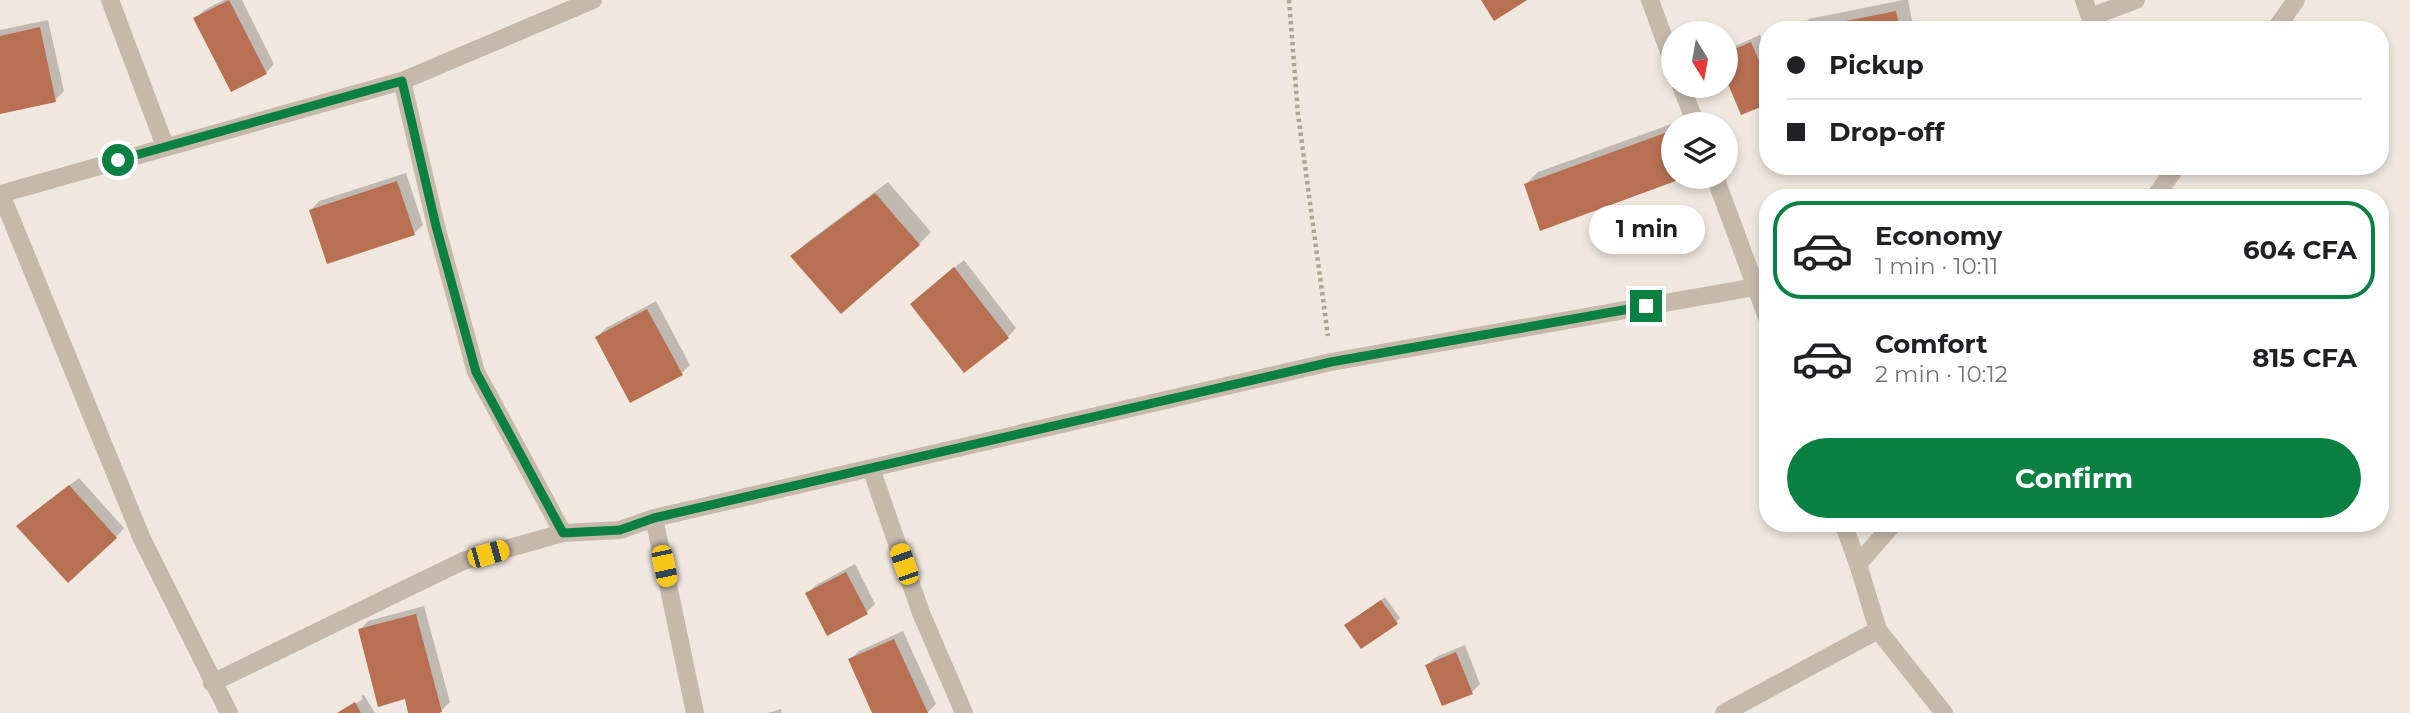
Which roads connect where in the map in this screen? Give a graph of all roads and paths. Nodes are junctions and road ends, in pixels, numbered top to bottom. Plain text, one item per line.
1 (110, 0) edge
2 (593, 0) edge
3 (1289, 0) edge
4 (1650, 0) edge
5 (2082, 0) edge
6 (2136, 0) edge
7 (2297, 0) edge
8 (2092, 21) edge
9 (2098, 21) edge
10 (2282, 21) edge
11 (1661, 30) edge
12 (402, 81) junction
13 (165, 146) junction
14 (1719, 189) edge
15 (0, 194) edge
16 (1755, 287) junction
17 (1759, 297) edge
18 (1331, 362) junction
19 (871, 468) junction
20 (654, 518) junction
21 (1846, 532) edge
22 (1886, 532) edge
23 (563, 533) junction
24 (1858, 564) junction
25 (1878, 630) junction
26 (212, 683) junction
27 (229, 713) edge
28 (695, 713) edge
29 (964, 713) edge
30 (1724, 713) edge
31 (1944, 713) edge

1 - 13 street
2 - 12 street
3 - 18 path
4 - 11 street
5 - 8 street
6 - 9 street
7 - 10 street
12 - 13 street
12 - 23 street
13 - 15 street
14 - 16 street
15 - 26 street
16 - 17 street
16 - 18 street
18 - 19 street
19 - 20 street
19 - 29 street
20 - 23 street
20 - 28 street
21 - 24 street
22 - 24 street
23 - 26 street
24 - 25 street
25 - 30 street
25 - 31 street
26 - 27 street

